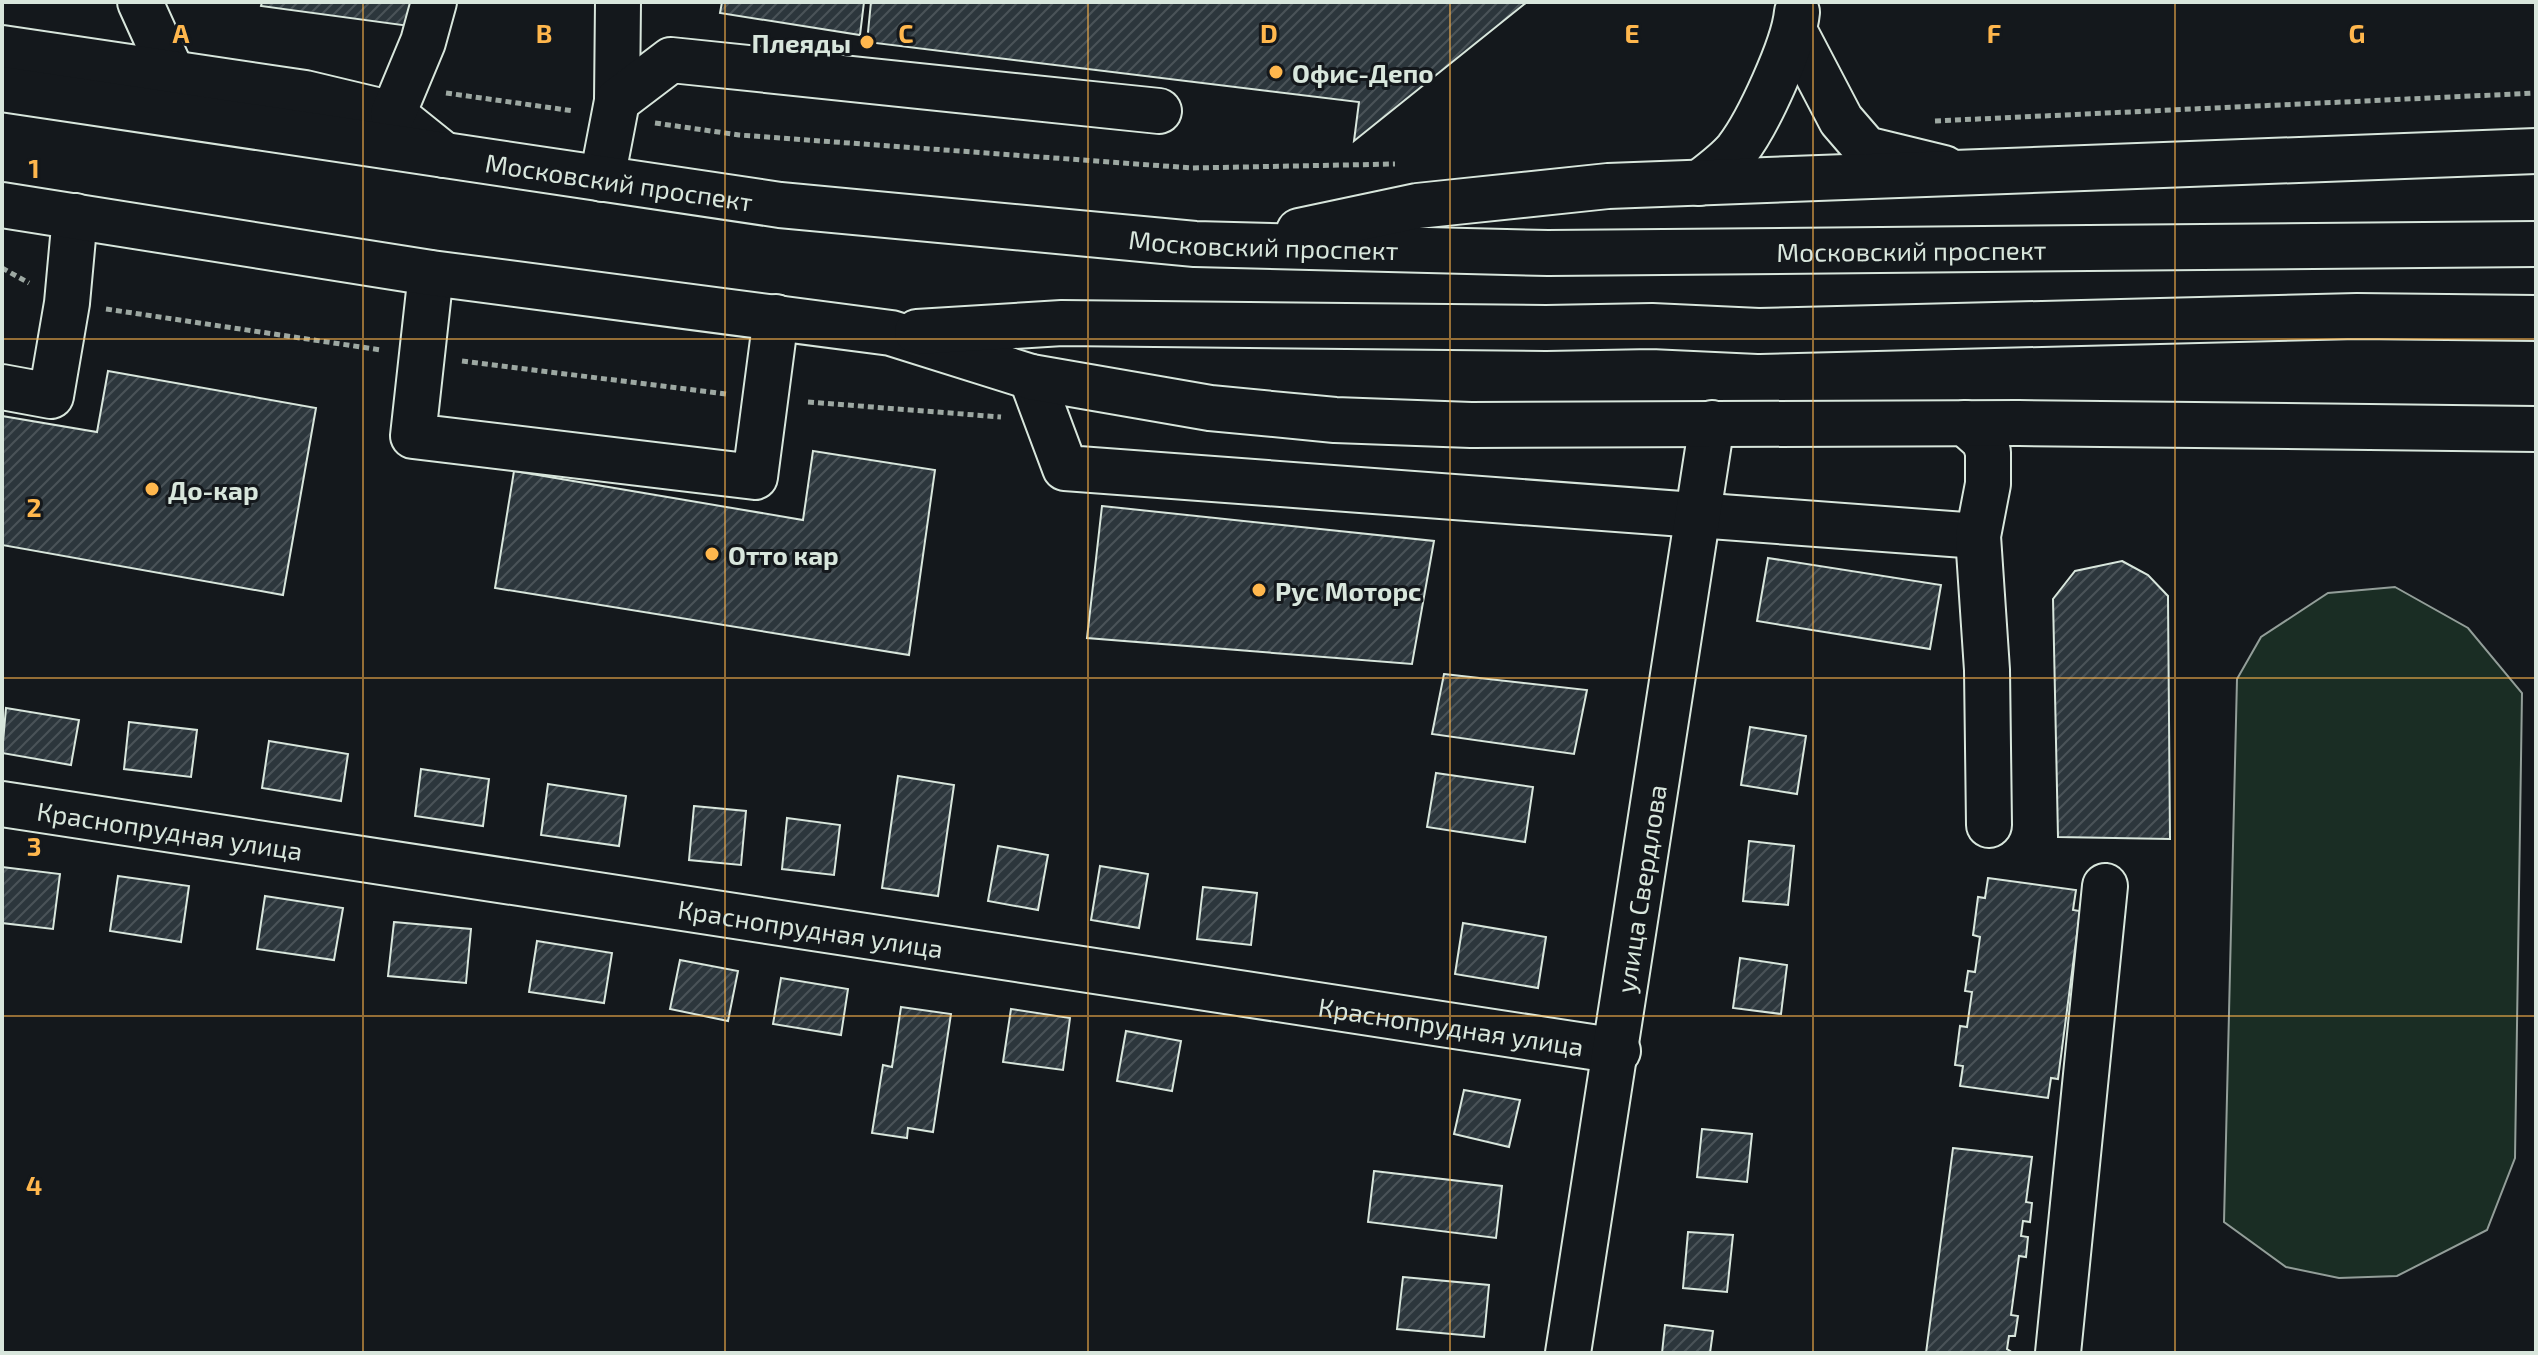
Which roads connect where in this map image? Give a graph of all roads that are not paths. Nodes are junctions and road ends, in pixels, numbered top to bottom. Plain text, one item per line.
1 (140, 2) edge
2 (434, 2) edge
3 (618, 2) edge
4 (1797, 17) edge
5 (2, 48) edge
6 (173, 75) junction
7 (2, 89) edge
8 (617, 101) junction
9 (1159, 111) dead end
10 (393, 114) junction
11 (2536, 151) edge
12 (444, 155) junction
13 (1954, 171) junction
14 (602, 179) junction
15 (1699, 183) junction
16 (2, 205) edge
17 (95, 219) junction
18 (2536, 244) edge
19 (1231, 245) junction
20 (431, 273) junction
21 (776, 317) junction
22 (2536, 318) edge
23 (891, 333) junction
24 (1031, 377) junction
25 (2, 387) edge
26 (1712, 423) junction
27 (1965, 423) junction
28 (2536, 429) edge
29 (1701, 513) junction
30 (1978, 536) junction
31 (2, 804) edge
32 (1989, 825) dead end
33 (2105, 886) dead end
34 (1618, 1051) junction
35 (1568, 1353) edge
36 (2058, 1353) edge

1 - 6 main road
2 - 10 main road
3 - 8 main road
4 - 13 main road
4 - 15 main road
5 - 6 main road
6 - 10 main road
7 - 12 main road, Московский проспект
8 - 9 main road
8 - 14 main road
10 - 12 main road
11 - 13 main road
12 - 14 main road, Московский проспект
13 - 15 main road
14 - 19 main road, Московский проспект
15 - 19 main road
16 - 17 main road
17 - 20 main road
17 - 25 main road
18 - 19 main road, Московский проспект
20 - 21 main road
20 - 21 main road
21 - 23 main road
22 - 23 main road
23 - 24 main road
24 - 26 main road
24 - 29 main road
26 - 27 main road
26 - 29 main road, улица Свердлова
27 - 28 main road
27 - 30 main road
29 - 30 main road
29 - 34 main road, улица Свердлова
30 - 32 main road
31 - 34 main road, Краснопрудная улица
33 - 36 main road
34 - 35 main road, улица Свердлова

